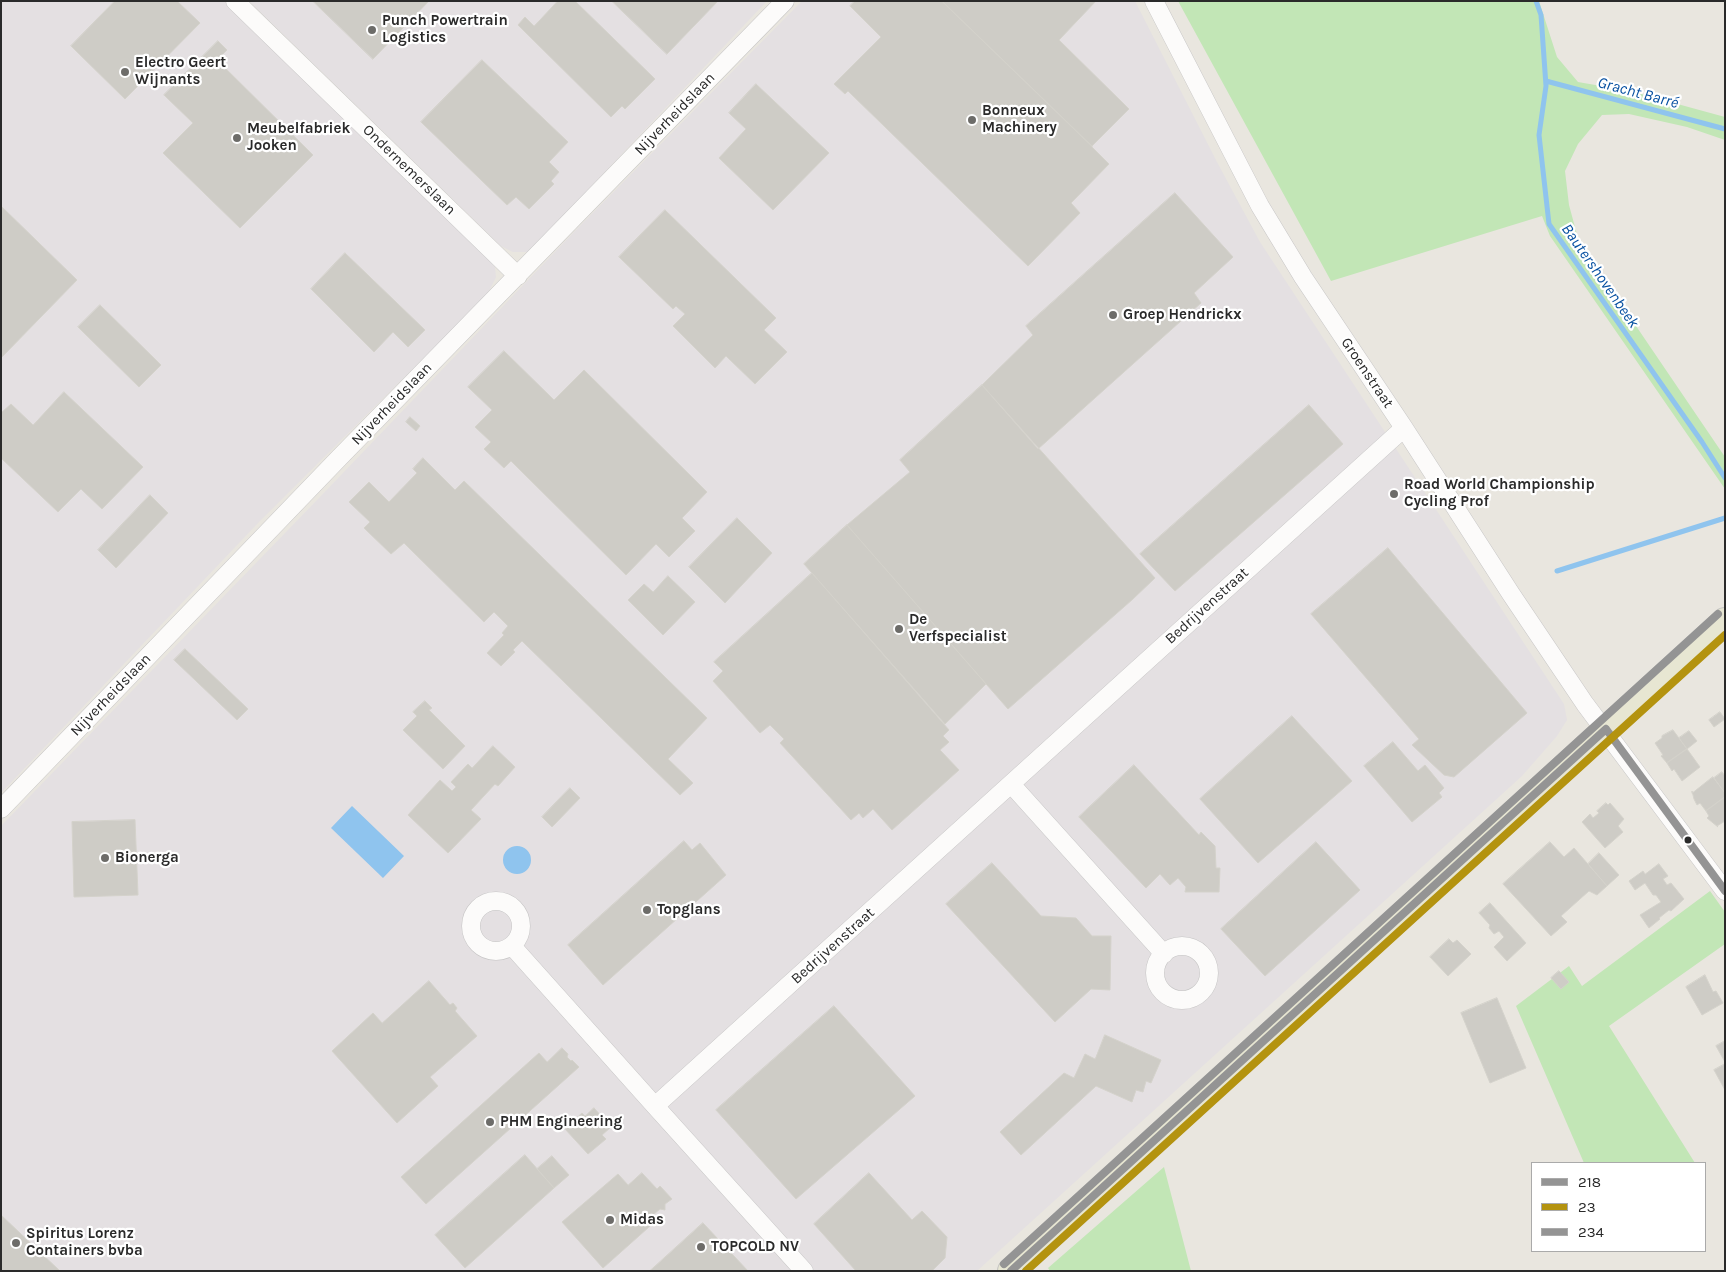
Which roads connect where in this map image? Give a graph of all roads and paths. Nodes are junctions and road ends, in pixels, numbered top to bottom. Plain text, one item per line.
1 (236, 1) edge
2 (785, 1) edge
3 (1154, 1) edge
4 (518, 276) junction
5 (1404, 428) junction
6 (1725, 621) edge
7 (1598, 719) junction
8 (1011, 784) junction
9 (1, 809) edge
10 (1725, 891) edge
11 (512, 946) dead end
12 (1164, 954) dead end
13 (655, 1106) junction
14 (804, 1271) edge
15 (1011, 1271) edge

1 - 4 street, Ondernemerslaan
2 - 4 street, Nijverheidslaan
3 - 5 street, Groenstraat
4 - 9 street, Nijverheidslaan
5 - 7 street, Groenstraat
5 - 8 street, Bedrijvenstraat
6 - 7 main road
7 - 10 street, Groenstraat
7 - 15 main road
8 - 12 street
8 - 13 street, Bedrijvenstraat
11 - 13 street
13 - 14 street

